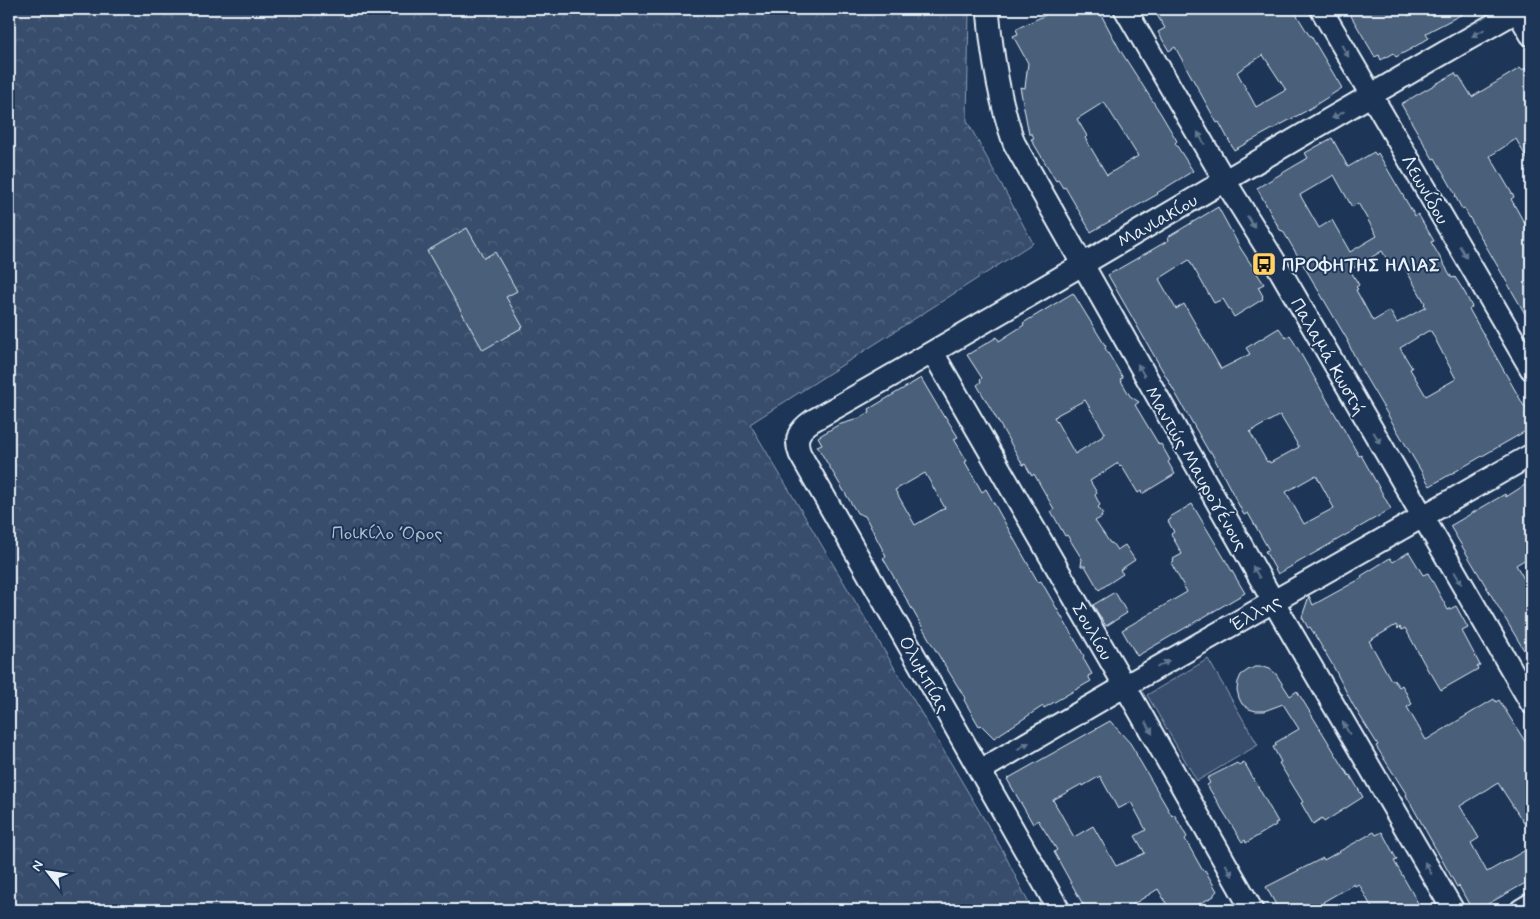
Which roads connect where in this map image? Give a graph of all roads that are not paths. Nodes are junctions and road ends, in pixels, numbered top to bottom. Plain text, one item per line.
1 (988, 9) edge
2 (1126, 9) edge
3 (1321, 9) edge
4 (1518, 9) edge
5 (1531, 35) edge
6 (1371, 95) junction
7 (1225, 180) junction
8 (1081, 264) junction
9 (933, 353) junction
10 (1531, 370) edge
11 (798, 436) joint
12 (1531, 456) edge
13 (1422, 517) junction
14 (1273, 601) junction
15 (1125, 686) junction
16 (1531, 703) edge
17 (980, 770) junction
18 (1531, 904) edge
19 (1059, 910) edge
20 (1252, 910) edge
21 (1453, 910) edge
22 (1521, 910) edge

1 - 8 street, Μαντώς Μαυρογένους
7 -> 2 street, Παλαμά Κωστή
3 -> 6 street, Λεωνίδου
4 - 5 street
4 -> 6 street, Μανιακίου
6 -> 7 street, Μανιακίου
6 -> 10 street, Λεωνίδου
7 - 8 street, Μανιακίου
7 -> 13 street, Παλαμά Κωστή
8 - 9 street, Μανιακίου
14 -> 8 street, Μαντώς Μαυρογένους
9 - 11 street, Μανιακίου
9 - 15 street, Σουλίου
11 - 17 street, Ολυμπίας
12 - 13 street, Έλλης
13 - 14 street, Έλλης
13 -> 16 street, Παλαμά Κωστή
15 -> 14 street, Έλλης
21 -> 14 street, Μαντώς Μαυρογένους
17 -> 15 street, Έλλης
15 -> 20 street, Σουλίου
17 - 19 street, Ολυμπίας
18 - 22 street

